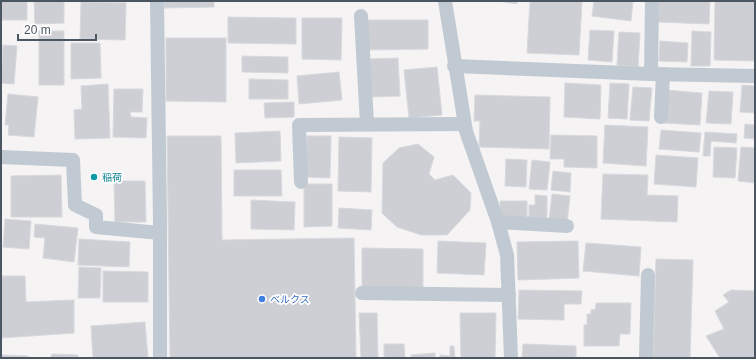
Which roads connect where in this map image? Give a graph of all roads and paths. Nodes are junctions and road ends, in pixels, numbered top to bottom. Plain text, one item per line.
1 (157, 1) edge
2 (445, 1) edge
3 (652, 1) edge
4 (361, 16) dead end
5 (454, 66) junction
6 (657, 74) junction
7 (755, 76) edge
8 (661, 117) dead end
9 (367, 124) junction
10 (464, 124) junction
11 (1, 157) edge
12 (301, 182) dead end
13 (498, 222) junction
14 (567, 226) dead end
15 (160, 233) junction
16 (648, 275) dead end
17 (362, 293) dead end
18 (510, 294) junction
19 (160, 358) edge
20 (511, 358) edge
21 (646, 358) edge

1 - 15 lane
2 - 5 lane
3 - 6 lane
4 - 9 lane
5 - 6 lane
5 - 10 lane
6 - 7 lane
6 - 8 lane
9 - 10 lane
9 - 12 lane
10 - 13 lane
11 - 15 lane
13 - 14 lane
13 - 18 lane
15 - 19 lane
16 - 21 lane
17 - 18 lane
18 - 20 lane

